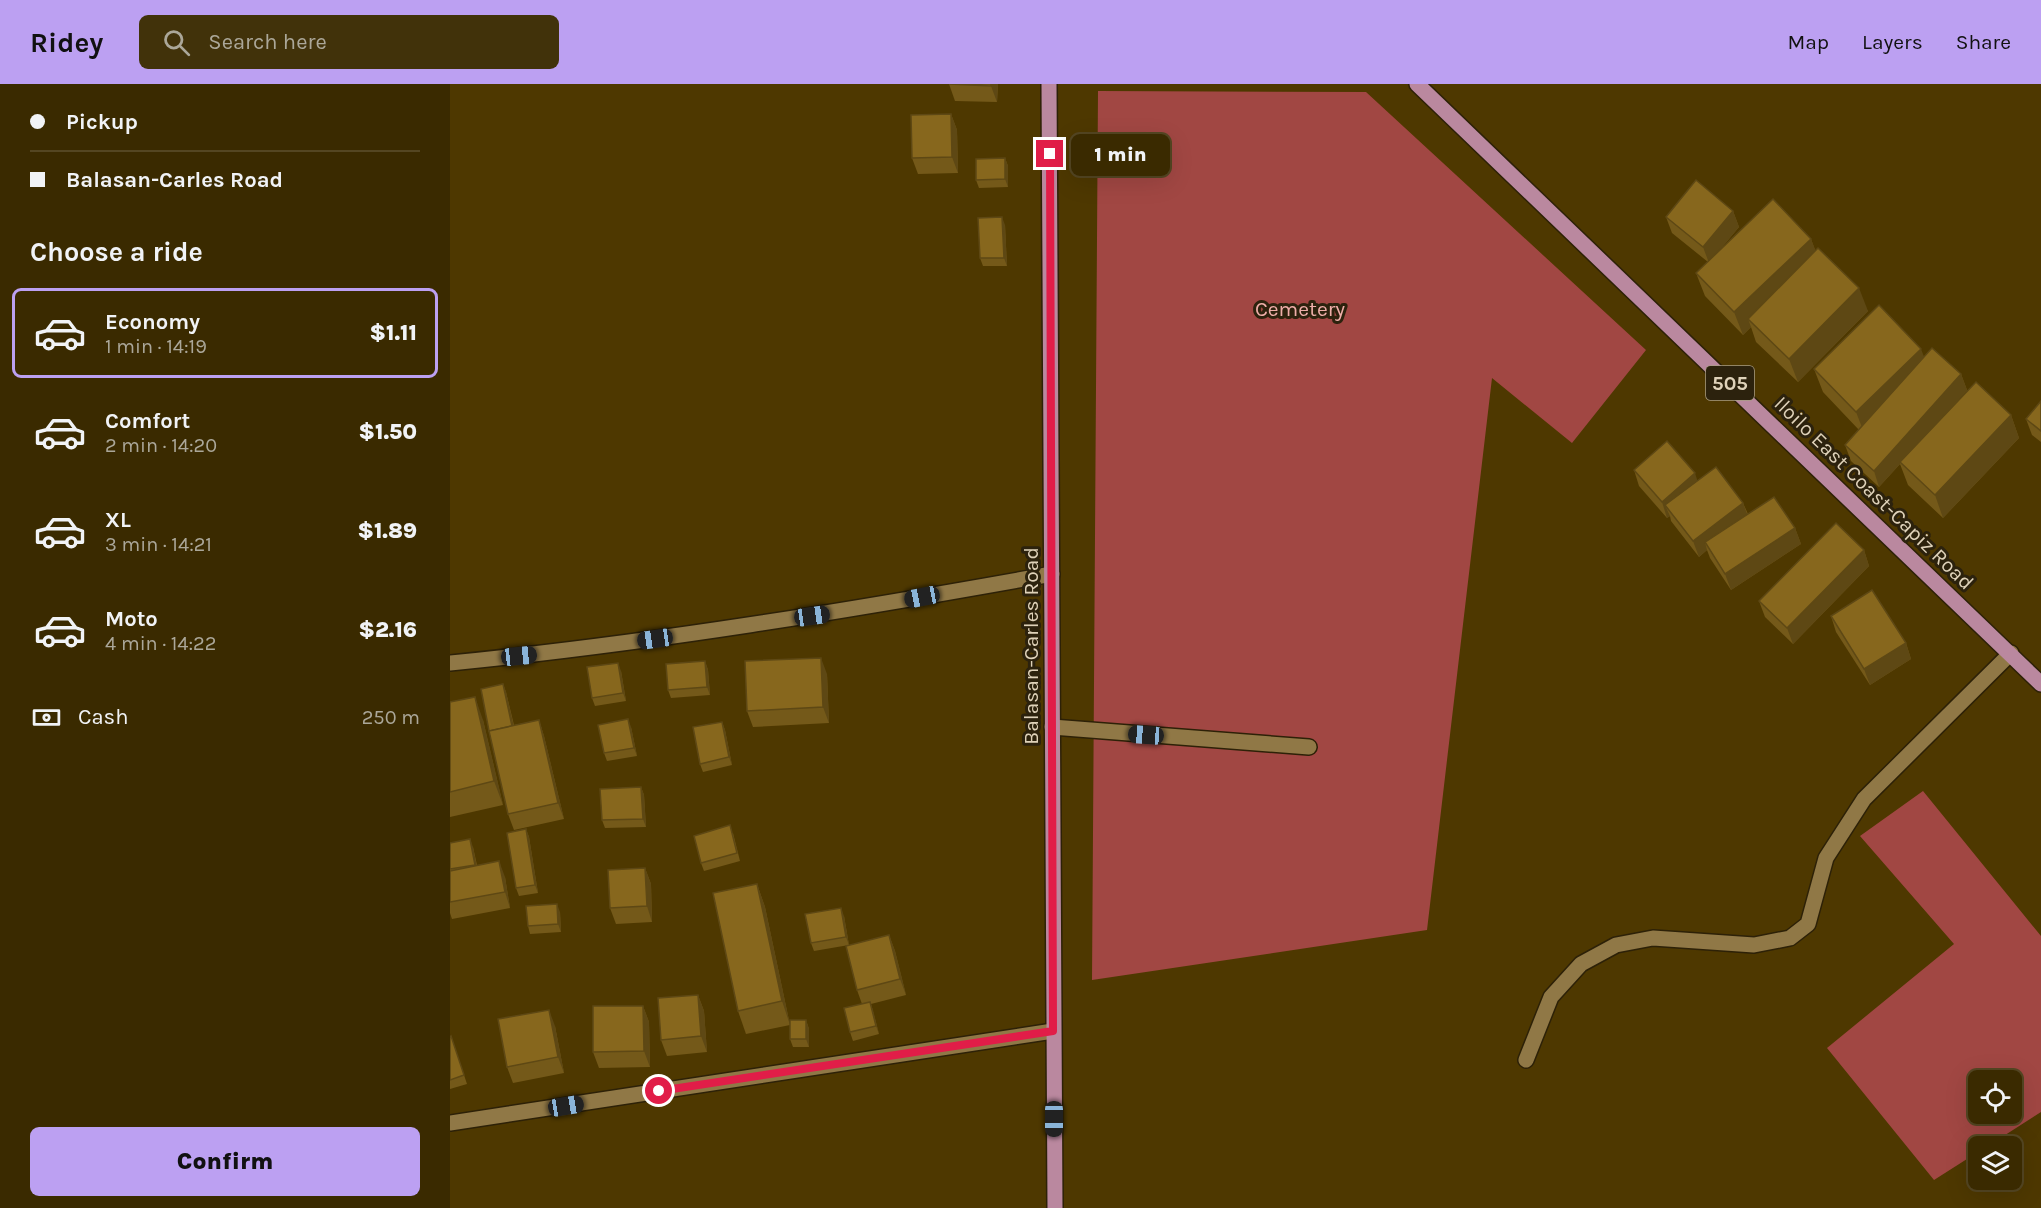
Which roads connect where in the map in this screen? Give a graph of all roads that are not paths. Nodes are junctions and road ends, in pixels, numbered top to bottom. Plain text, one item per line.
1 (1049, 84) edge
2 (1417, 84) edge
3 (1052, 574) junction
4 (2011, 652) junction
5 (450, 663) edge
6 (2041, 684) edge
7 (1052, 727) junction
8 (1309, 747) dead end
9 (1053, 1031) junction
10 (1526, 1060) dead end
11 (450, 1124) edge
12 (1055, 1208) edge

1 - 3 main road, Balasan-Carles Road
2 - 4 main road, Iloilo East Coast-Capiz Road / 505
3 - 5 street
3 - 7 main road, Balasan-Carles Road
4 - 6 main road, Iloilo East Coast-Capiz Road / 505
4 - 10 street
7 - 8 street
7 - 9 main road, Balasan-Carles Road
9 - 11 street
9 - 12 main road, Balasan-Carles Road

